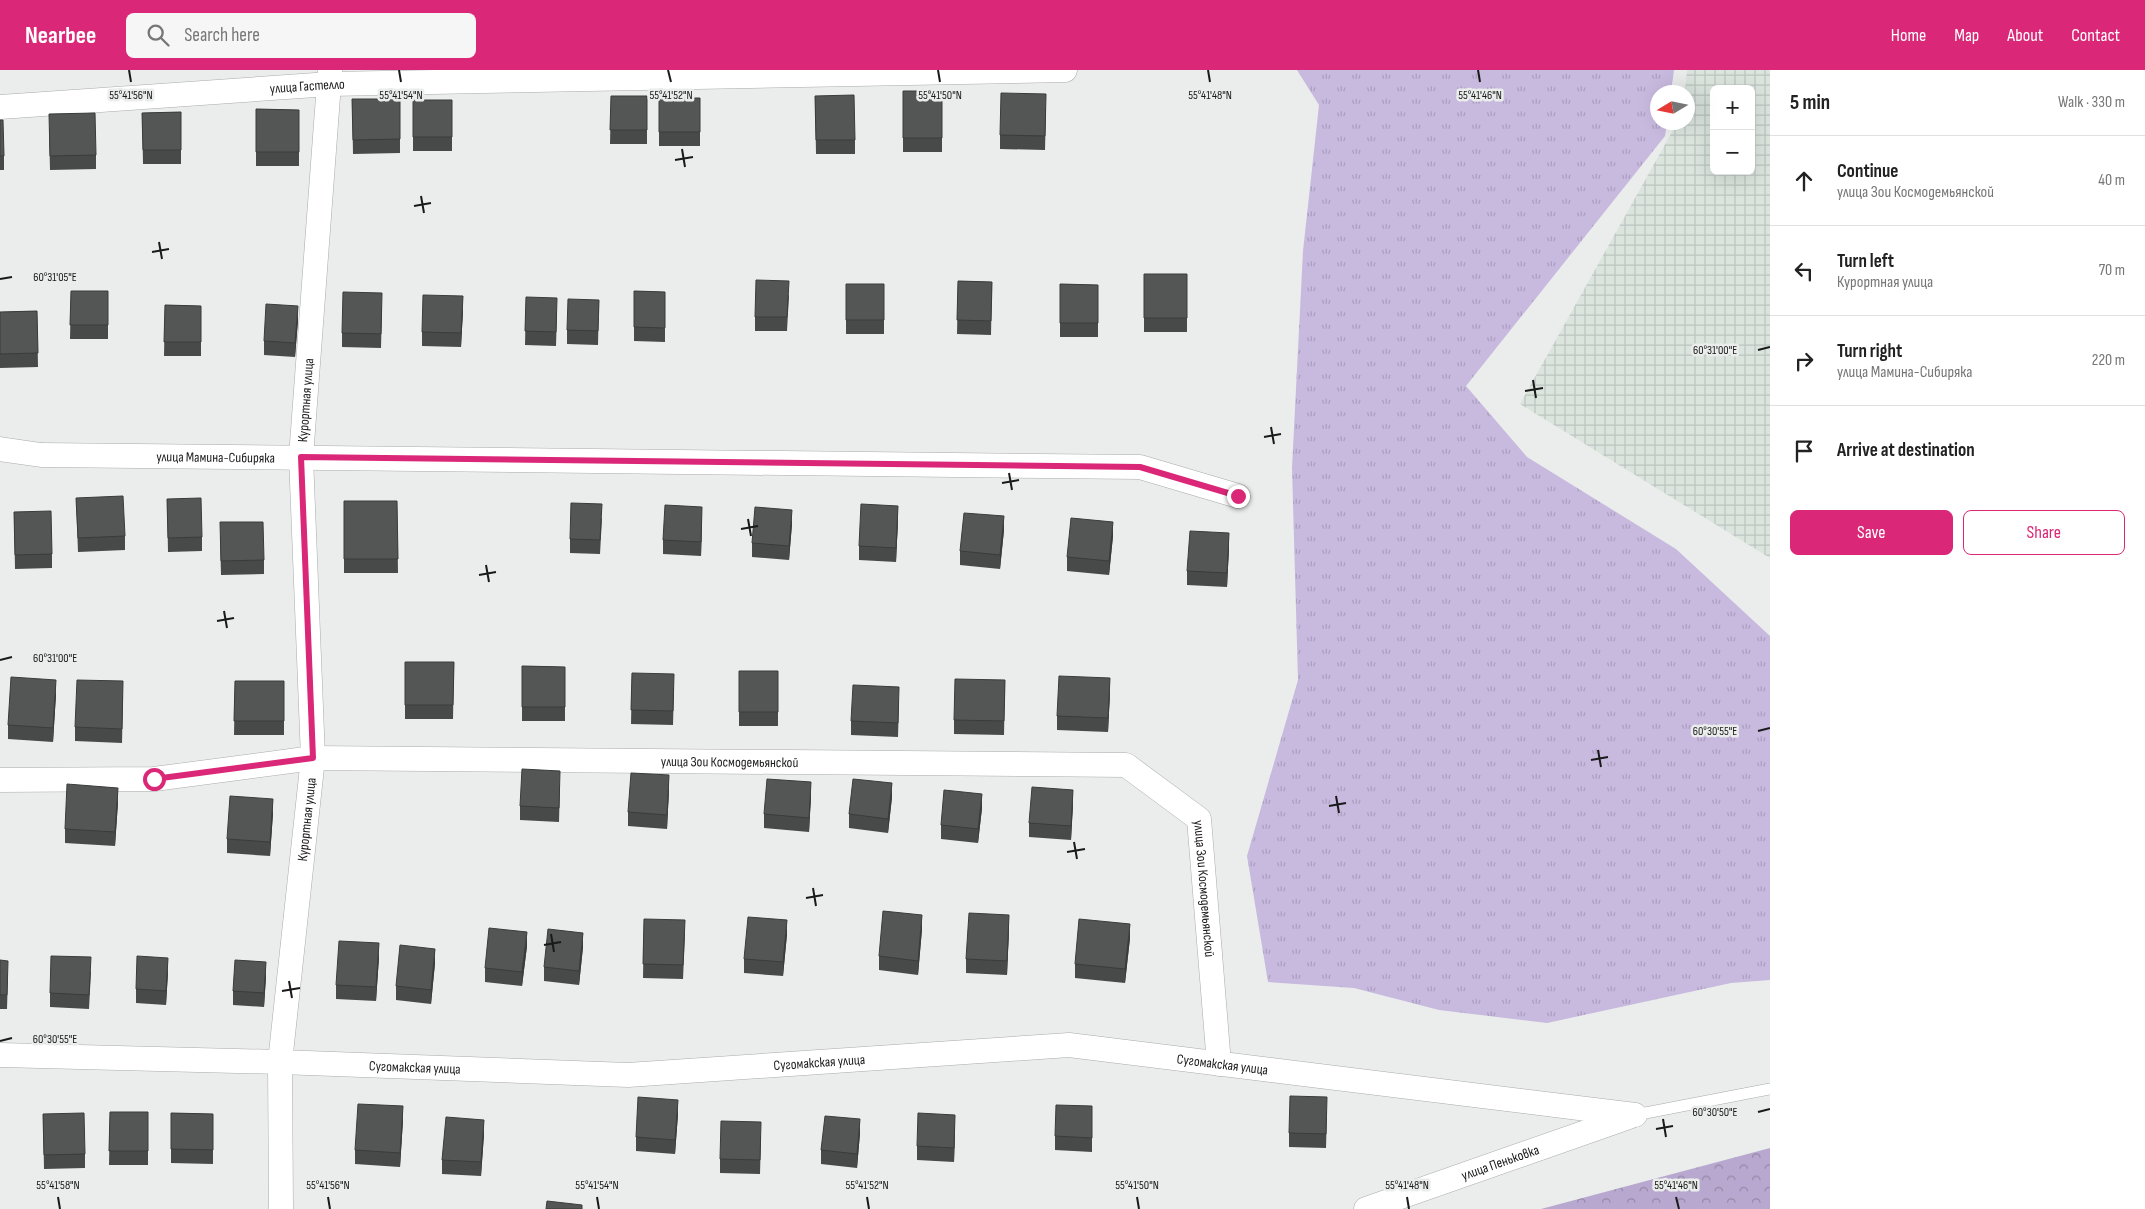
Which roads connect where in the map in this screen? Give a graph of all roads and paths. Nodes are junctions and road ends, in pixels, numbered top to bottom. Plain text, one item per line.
1 (1065, 70) edge
2 (330, 77) edge
3 (0, 107) edge
4 (0, 449) edge
5 (301, 457) junction
6 (1238, 496) dead end
7 (313, 758) junction
8 (0, 780) edge
9 (0, 1055) edge
10 (280, 1062) junction
11 (1220, 1064) junction
12 (1770, 1090) edge
13 (1636, 1115) junction
14 (281, 1209) edge
15 (1366, 1209) edge

1 - 2 street, улица Гастелло
2 - 3 street, улица Гастелло
2 - 5 street, Курортная улица
4 - 5 street, улица Мамина-Сибиряка
5 - 6 street, улица Мамина-Сибиряка
5 - 7 street, Курортная улица
7 - 8 street, улица Зои Космодемьянской
7 - 10 street, Курортная улица
7 - 11 street, улица Зои Космодемьянской
9 - 10 street, Сугомакская улица
10 - 11 street, Сугомакская улица
10 - 14 street, Курортная улица
11 - 13 street, Сугомакская улица
12 - 13 lane
13 - 15 street, улица Пеньковка

